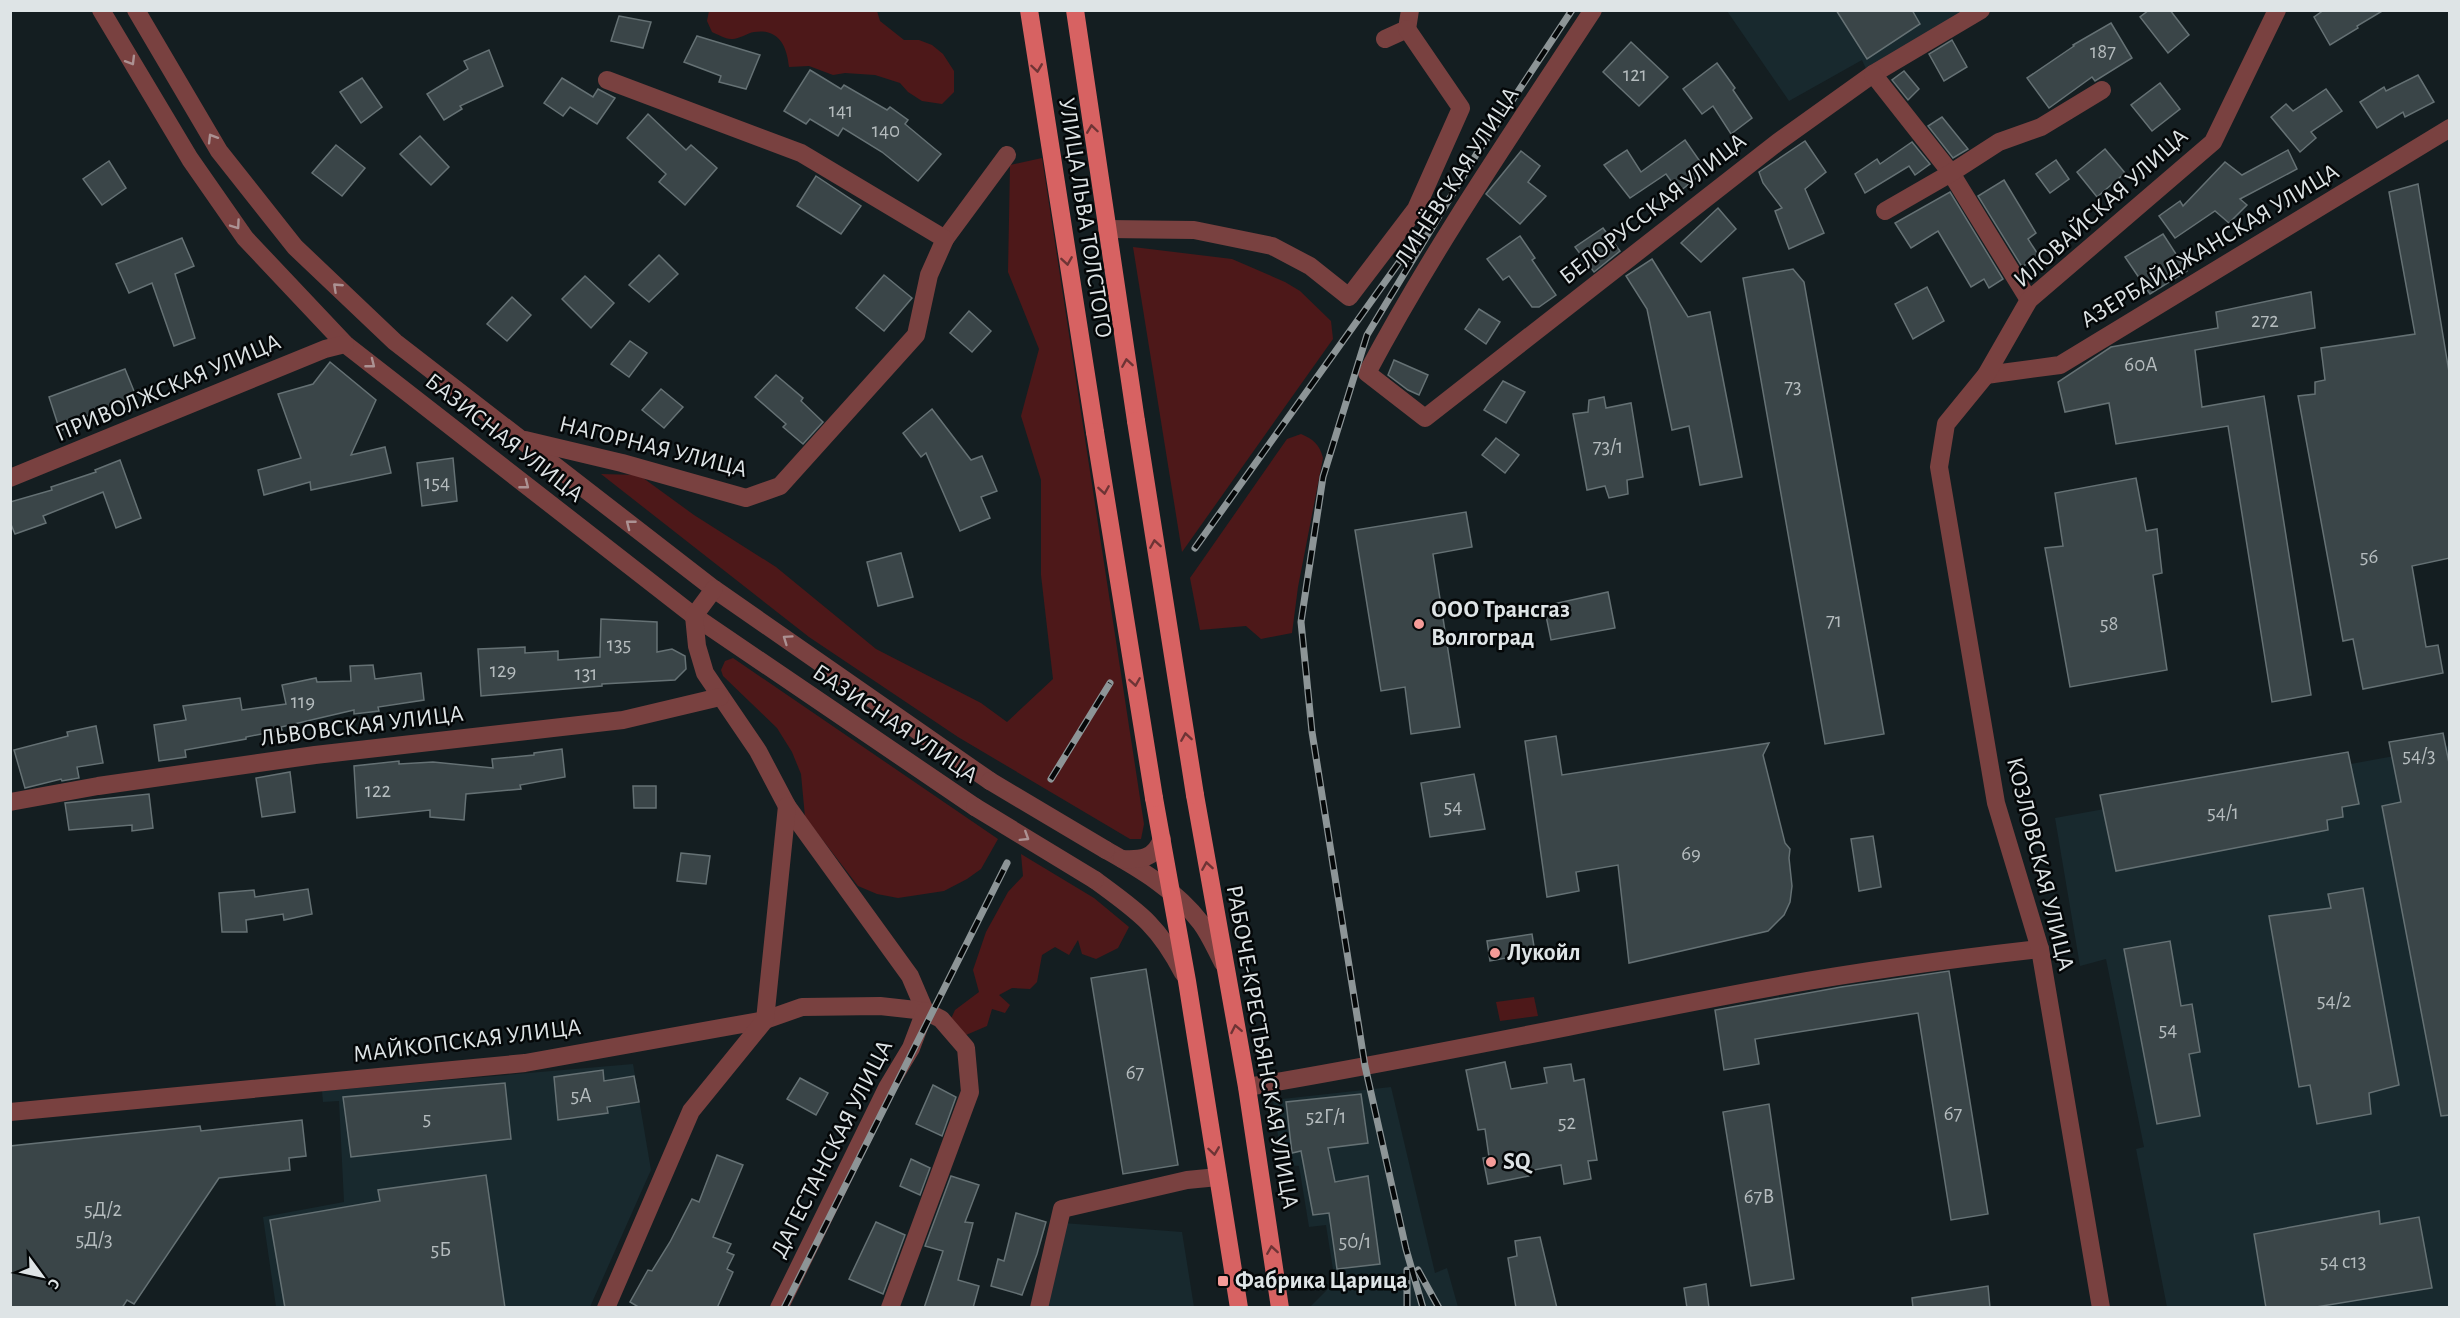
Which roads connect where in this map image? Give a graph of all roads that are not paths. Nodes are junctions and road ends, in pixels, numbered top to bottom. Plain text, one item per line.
1 (101, 10) edge
2 (136, 10) edge
3 (1029, 10) edge
4 (1075, 10) edge
5 (1593, 10) edge
6 (1981, 10) edge
7 (2277, 10) edge
8 (1408, 20) edge
9 (1385, 39) dead end
10 (1873, 74) junction
11 (608, 80) dead end
12 (2102, 90) dead end
13 (2450, 128) edge
14 (1007, 155) dead end
15 (1951, 173) junction
16 (1885, 211) dead end
17 (1107, 229) junction
18 (945, 239) junction
19 (2029, 300) junction
20 (345, 344) junction
21 (1367, 373) joint
22 (1986, 375) junction
23 (519, 439) junction
24 (10, 478) edge
25 (714, 589) junction
26 (694, 616) junction
27 (720, 697) junction
28 (1195, 795) joint
29 (10, 802) edge
30 (786, 806) junction
31 (1162, 839) junction
32 (1122, 859) junction
33 (1211, 890) junction
34 (1172, 894) junction
35 (1194, 914) junction
36 (1151, 923) junction
37 (1177, 924) junction
38 (2040, 949) junction
39 (1223, 965) junction
40 (1187, 981) junction
41 (925, 1011) junction
42 (765, 1020) junction
43 (1247, 1087) junction
44 (10, 1112) edge
45 (1218, 1177) junction
46 (895, 1306) edge
47 (606, 1308) edge
48 (779, 1308) edge
49 (1039, 1308) edge
50 (1239, 1308) edge
51 (1281, 1308) edge
52 (2101, 1308) edge

1 -> 20 street, БАЗИСНАЯ УЛИЦА
23 -> 2 street, БАЗИСНАЯ УЛИЦА
3 -> 31 main road, УЛИЦА ЛЬВА ТОЛСТОГО, bridge
17 -> 4 main road, УЛИЦА ЛЬВА ТОЛСТОГО
5 - 21 street, ЛИНЁВСКАЯ УЛИЦА
6 - 10 street, БЕЛОРУССКАЯ УЛИЦА
7 - 19 street, ИЛОВАЙСКАЯ УЛИЦА
8 - 9 street
8 - 17 street
10 - 15 street
10 - 21 street, БЕЛОРУССКАЯ УЛИЦА
11 - 18 street
12 - 15 street
13 - 22 street, АЗЕРБАЙДЖАНСКАЯ УЛИЦА
14 - 18 street, НАГОРНАЯ УЛИЦА
15 - 16 street
15 - 19 street
28 -> 17 main road, УЛИЦА ЛЬВА ТОЛСТОГО, bridge
18 - 23 street, НАГОРНАЯ УЛИЦА
19 - 22 street, ИЛОВАЙСКАЯ УЛИЦА
20 - 24 street, ПРИВОЛЖСКАЯ УЛИЦА
20 -> 26 street, БАЗИСНАЯ УЛИЦА
22 - 38 street, КОЗЛОВСКАЯ УЛИЦА
25 -> 23 street, БАЗИСНАЯ УЛИЦА
25 - 26 street
32 -> 25 street, БАЗИСНАЯ УЛИЦА, bridge
26 - 27 street
26 -> 36 street, БАЗИСНАЯ УЛИЦА, bridge
27 - 29 street, ЛЬВОВСКАЯ УЛИЦА
27 - 30 street
33 -> 28 main road, РАБОЧЕ-КРЕСТЬЯНСКАЯ УЛИЦА
30 - 41 street
30 - 42 street
31 - 32 street
31 - 34 main road
32 - 34 street, БАЗИСНАЯ УЛИЦА
33 - 35 street
33 - 39 main road, РАБОЧЕ-КРЕСТЬЯНСКАЯ УЛИЦА
34 - 35 street, БАЗИСНАЯ УЛИЦА
34 - 37 main road
35 - 37 street
35 - 39 street, БАЗИСНАЯ УЛИЦА
36 - 37 street
36 - 40 street, БАЗИСНАЯ УЛИЦА
37 - 40 main road
38 - 43 street
38 - 52 street, КОЗЛОВСКАЯ УЛИЦА
43 -> 39 main road, РАБОЧЕ-КРЕСТЬЯНСКАЯ УЛИЦА
40 -> 45 main road
41 - 42 street, МАЙКОПСКАЯ УЛИЦА
41 - 46 street
41 - 48 street, ДАГЕСТАНСКАЯ УЛИЦА
42 - 44 street, МАЙКОПСКАЯ УЛИЦА
42 - 47 street
51 -> 43 main road, РАБОЧЕ-КРЕСТЬЯНСКАЯ УЛИЦА
45 - 49 street
45 - 50 main road

